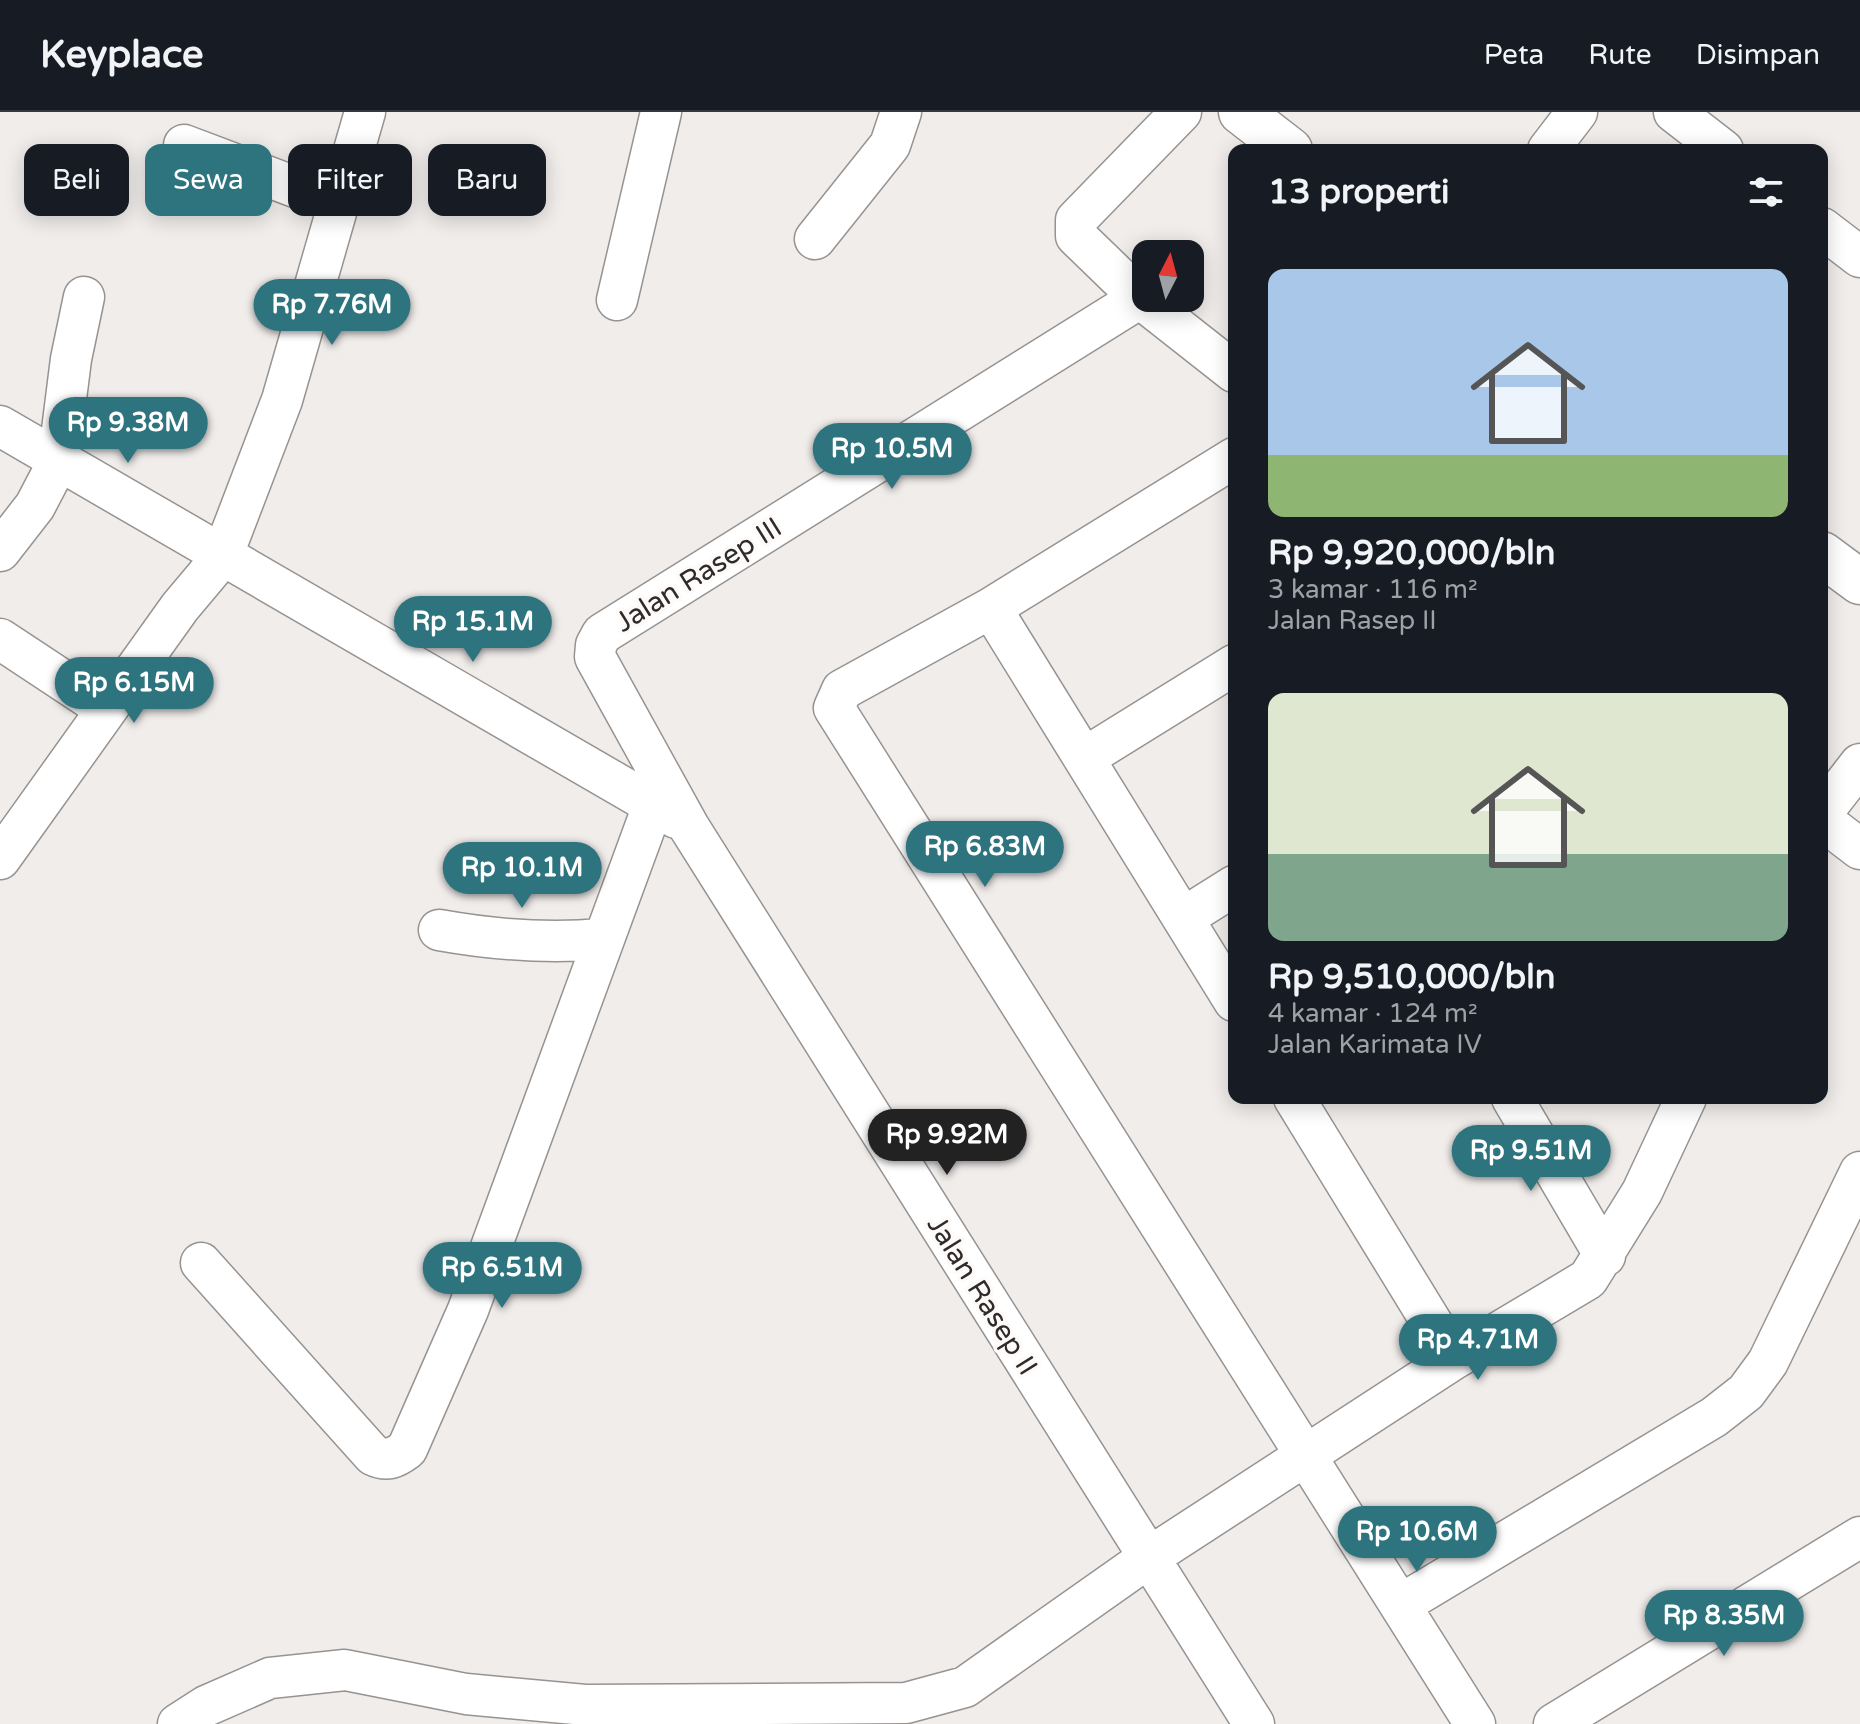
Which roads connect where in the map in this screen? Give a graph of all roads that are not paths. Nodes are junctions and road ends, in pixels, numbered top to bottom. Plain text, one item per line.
1 (365, 112) edge
2 (661, 112) edge
3 (901, 112) edge
4 (1181, 112) edge
5 (1577, 112) edge
6 (1674, 112) edge
7 (1246, 113) edge
8 (356, 144) edge
9 (1283, 144) edge
10 (1553, 144) edge
11 (1715, 144) edge
12 (336, 216) edge
13 (1828, 233) edge
14 (815, 239) dead end
15 (1860, 257) edge
16 (1132, 291) edge
17 (84, 297) dead end
18 (617, 300) dead end
19 (1132, 303) edge
20 (1158, 312) edge
21 (1228, 367) edge
22 (0, 426) edge
23 (58, 462) junction
24 (1228, 462) edge
25 (0, 551) edge
26 (222, 557) junction
27 (1828, 558) edge
28 (1860, 582) edge
29 (991, 608) junction
30 (0, 639) edge
31 (595, 657) joint
32 (1228, 669) edge
33 (106, 709) junction
34 (1084, 758) junction
35 (1860, 764) edge
36 (654, 803) junction
37 (1828, 805) edge
38 (1828, 825) edge
39 (689, 827) junction
40 (5, 843) edge
41 (1860, 849) edge
42 (1228, 890) edge
43 (1183, 918) junction
44 (439, 930) dead end
45 (602, 939) junction
46 (1228, 991) edge
47 (1298, 1104) edge
48 (1516, 1104) edge
49 (1683, 1104) edge
50 (1860, 1172) edge
51 (1605, 1256) junction
52 (201, 1263) dead end
53 (1454, 1359) junction
54 (1305, 1458) junction
55 (1860, 1537) edge
56 (1148, 1558) junction
57 (1400, 1605) junction
58 (947, 1710) edge
59 (178, 1724) edge
60 (1254, 1724) edge
61 (1475, 1724) edge
62 (1554, 1724) edge

1 - 8 street
2 - 18 street
3 - 14 street
4 - 16 street
5 - 10 street
6 - 11 street
7 - 9 street
12 - 26 street
13 - 15 street
17 - 23 street
19 - 31 street, Jalan Rasep III
20 - 21 street
22 - 23 street
23 - 25 street
23 - 26 street
24 - 29 street
26 - 33 street
26 - 36 street
27 - 28 street
29 - 34 street
29 - 54 street
30 - 33 street
31 - 39 street, Jalan Rasep II
32 - 34 street
33 - 40 street
34 - 43 street
35 - 37 street
36 - 39 street
36 - 45 street
38 - 41 street
39 - 56 street, Jalan Rasep II
42 - 43 street
43 - 46 street
44 - 45 street
45 - 52 street
47 - 53 street
48 - 51 street
49 - 51 street
50 - 57 street
51 - 53 street
53 - 54 street
54 - 56 street
54 - 57 street
55 - 62 street
56 - 58 street
56 - 60 street, Jalan Rasep II
57 - 61 street
58 - 59 street

